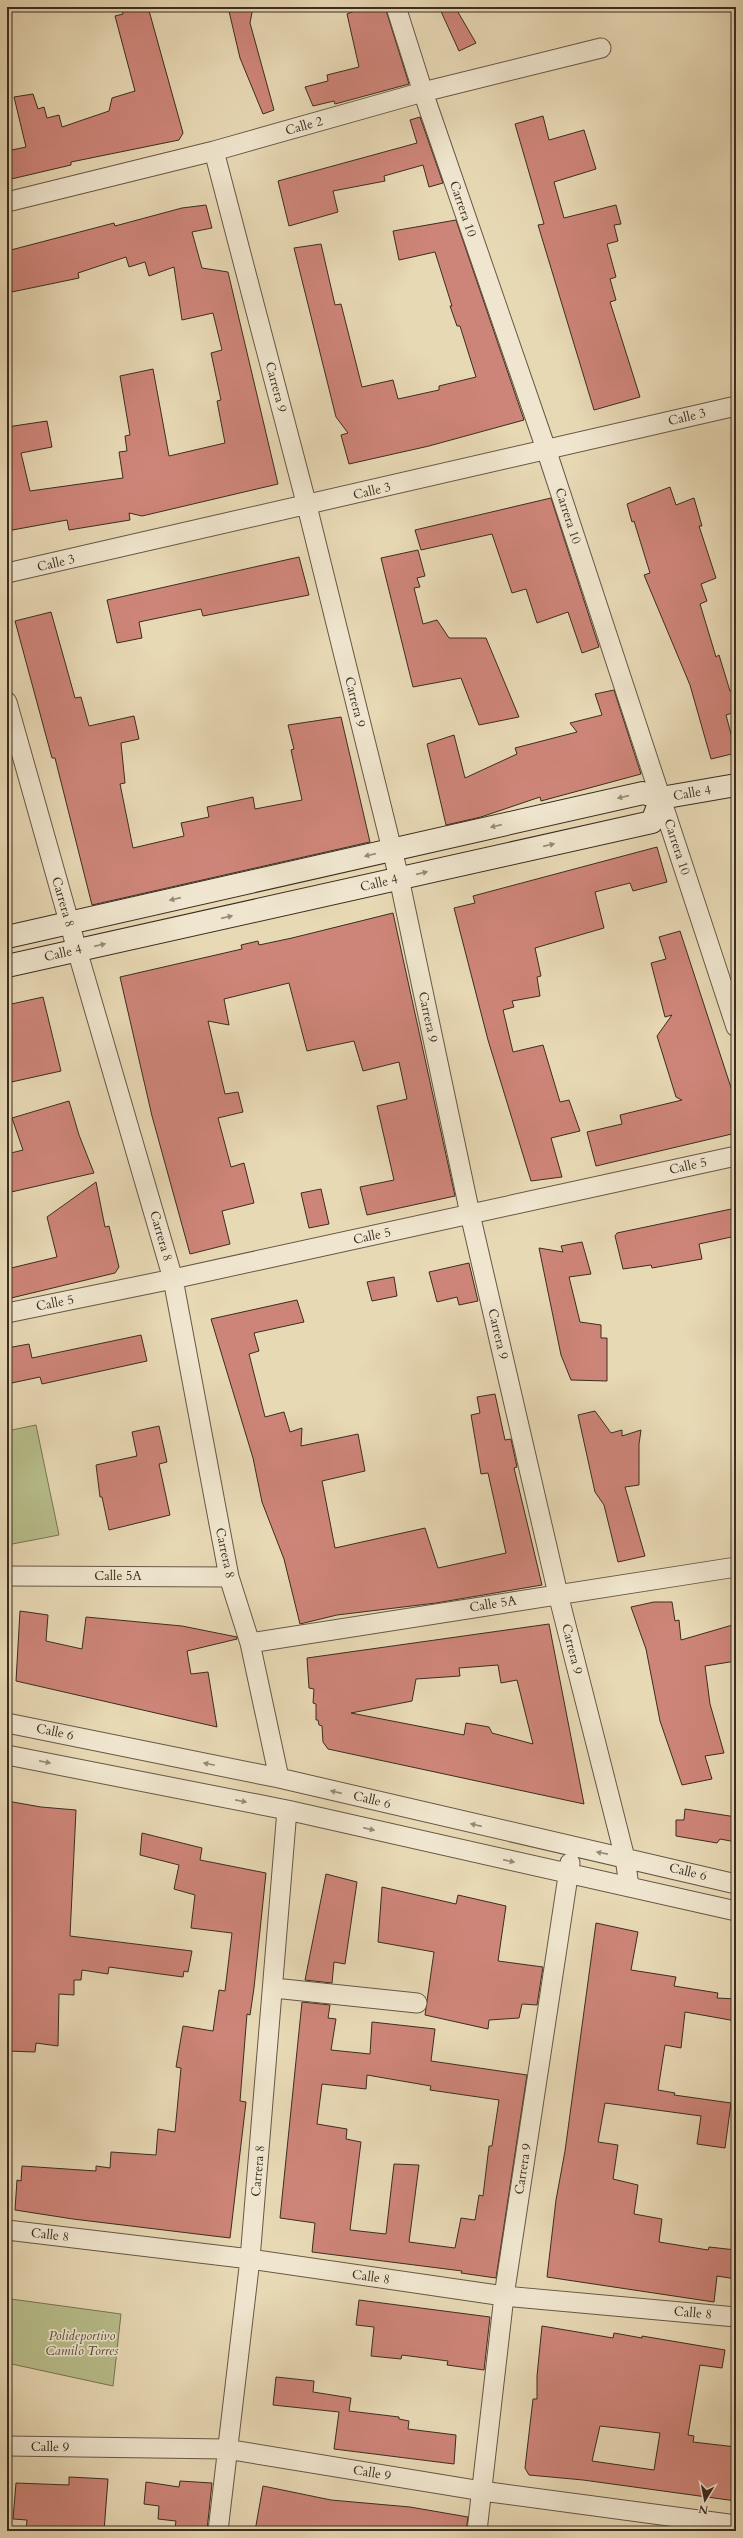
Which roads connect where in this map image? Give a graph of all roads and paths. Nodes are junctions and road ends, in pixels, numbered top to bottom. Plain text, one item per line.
1 (396, 7) edge
2 (601, 48) dead end
3 (423, 92) junction
4 (214, 151) junction
5 (7, 202) edge
6 (736, 406) edge
7 (546, 449) junction
8 (307, 506) junction
9 (7, 574) edge
10 (7, 702) edge
11 (736, 785) edge
12 (661, 798) junction
13 (392, 850) junction
14 (399, 878) junction
15 (69, 923) junction
16 (7, 937) edge
17 (77, 950) junction
18 (7, 966) edge
19 (736, 1027) edge
20 (736, 1156) edge
21 (470, 1214) junction
22 (174, 1279) junction
23 (7, 1313) edge
24 (736, 1567) edge
25 (7, 1576) edge
26 (229, 1577) junction
27 (558, 1594) junction
28 (250, 1642) junction
29 (7, 1723) edge
30 (7, 1755) edge
31 (279, 1778) junction
32 (287, 1810) junction
33 (572, 1847) junction
34 (625, 1858) junction
35 (569, 1874) junction
36 (736, 1884) edge
37 (629, 1886) junction
38 (736, 1911) edge
39 (274, 1988) junction
40 (417, 2004) dead end
41 (7, 2230) edge
42 (250, 2259) junction
43 (504, 2296) junction
44 (736, 2318) edge
45 (7, 2446) edge
46 (226, 2448) junction
47 (482, 2491) junction
48 (736, 2524) edge
49 (218, 2531) edge
50 (477, 2531) edge

1 - 3 street, Carrera 10
2 - 3 street, Calle 2
3 - 4 street, Calle 2
3 - 7 street, Carrera 10
4 - 5 street, Calle 2
4 - 8 street, Carrera 9
6 - 7 street, Calle 3
7 - 8 street, Calle 3
7 - 12 street, Carrera 10
8 - 9 street, Calle 3
8 - 13 street, Carrera 9
10 - 15 street, Carrera 8
11 - 12 street, Calle 4
12 -> 13 street
14 -> 12 street, Calle 4
12 - 19 street, Carrera 10
13 - 14 street, Carrera 9
13 -> 15 street
17 -> 14 street, Calle 4
14 - 21 street, Carrera 9
15 - 16 street
15 - 17 street, Carrera 8
17 - 18 street, Calle 4
17 - 22 street, Carrera 8
20 - 21 street, Calle 5
21 - 22 street, Calle 5
21 - 27 street, Carrera 9
22 - 23 street, Calle 5
22 - 26 street, Carrera 8
24 - 27 street, Calle 5A
25 - 26 street, Calle 5A
26 - 28 street, Carrera 8
27 - 28 street, Calle 5A
27 - 34 street, Carrera 9
28 - 31 street, Carrera 8
31 -> 29 street, Calle 6
30 -> 32 street, Calle 6
33 -> 31 street, Calle 6
32 -> 35 street, Calle 6
32 - 39 street, Carrera 8
34 -> 33 street, Calle 6
33 - 35 street, Carrera 9
34 - 36 street, Calle 6
34 - 37 street, Carrera 9
35 - 37 street, Calle 6
35 - 43 street, Carrera 9
37 - 38 street, Calle 6
39 - 40 street
39 - 42 street, Carrera 8
41 - 42 street, Calle 8
42 - 43 street, Calle 8
42 - 46 street, Carrera 8
43 - 44 street, Calle 8
43 - 47 street, Carrera 9
45 - 46 street, Calle 9
46 - 47 street, Calle 9
46 - 49 street, Carrera 8
47 - 48 street, Calle 9
47 - 50 street, Carrera 9

